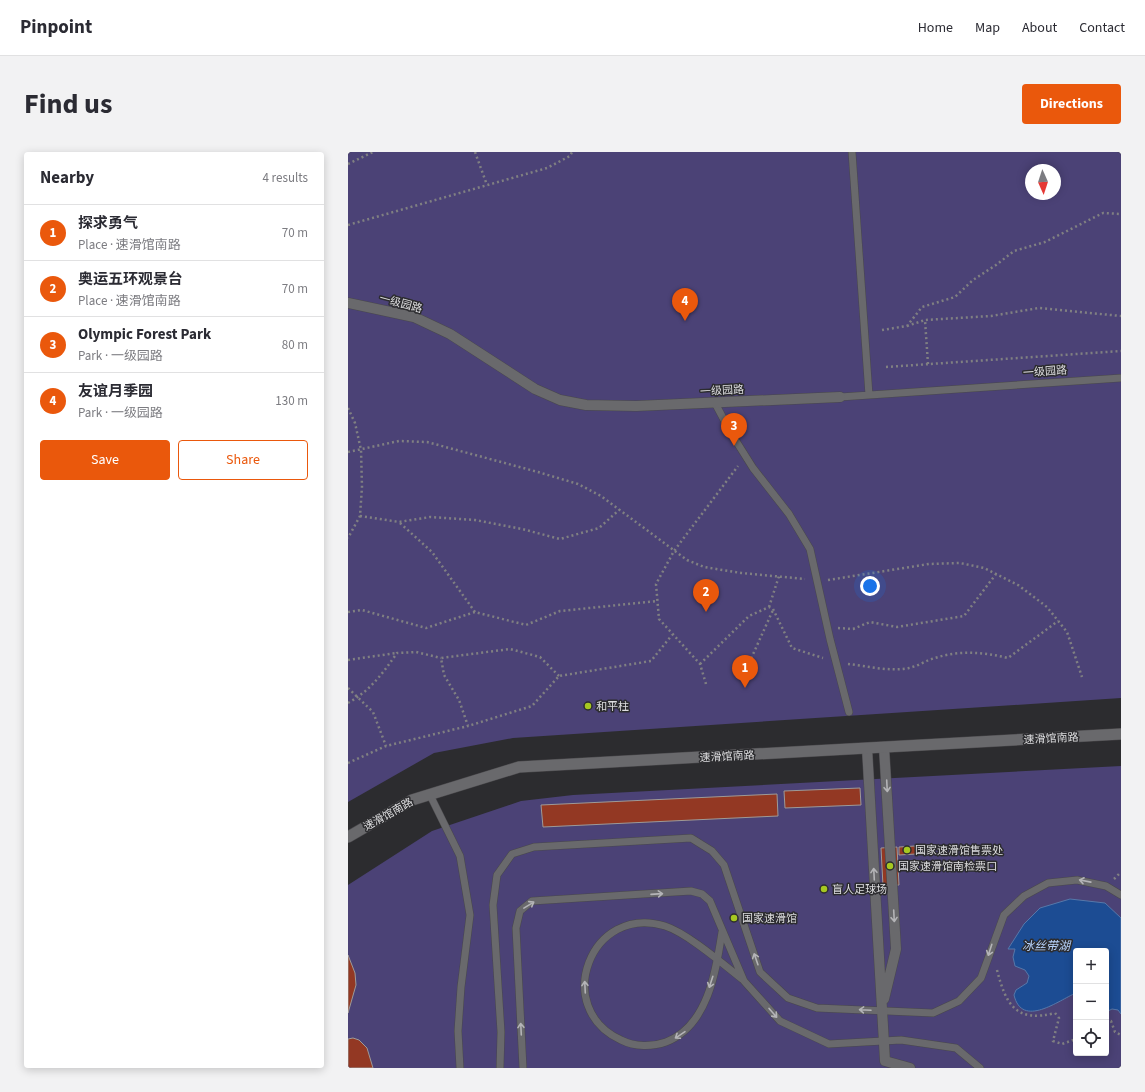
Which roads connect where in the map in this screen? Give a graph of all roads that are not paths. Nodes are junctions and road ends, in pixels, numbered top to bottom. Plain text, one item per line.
1 (852, 152) edge
2 (348, 303) edge
3 (1121, 378) edge
4 (868, 395) junction
5 (840, 396) joint
6 (715, 402) junction
7 (849, 712) dead end
8 (1121, 734) edge
9 (884, 747) junction
10 (866, 748) junction
11 (430, 795) junction
12 (348, 837) edge
13 (1121, 894) edge
14 (722, 931) junction
15 (718, 960) junction
16 (744, 981) junction
17 (881, 1010) junction
18 (883, 1041) junction
19 (460, 1068) edge
20 (500, 1068) edge
21 (523, 1068) edge
22 (910, 1068) edge
23 (980, 1068) edge

1 - 4 lane
2 - 6 street, 一级园路
3 - 4 lane, 一级园路
4 - 5 lane, 一级园路
5 - 6 street, 一级园路
6 - 7 lane
8 - 9 street, 速滑馆南路
9 - 10 street, 速滑馆南路
9 -> 17 street
10 - 11 street, 速滑馆南路
17 -> 10 street
11 - 12 street, 速滑馆南路
11 - 19 lane
13 -> 17 lane
14 - 15 lane
14 - 16 lane
21 -> 14 lane
15 -> 15 lane
15 - 16 lane
16 -> 18 lane
17 - 18 street
17 -> 20 lane
18 - 22 street
18 - 23 lane

